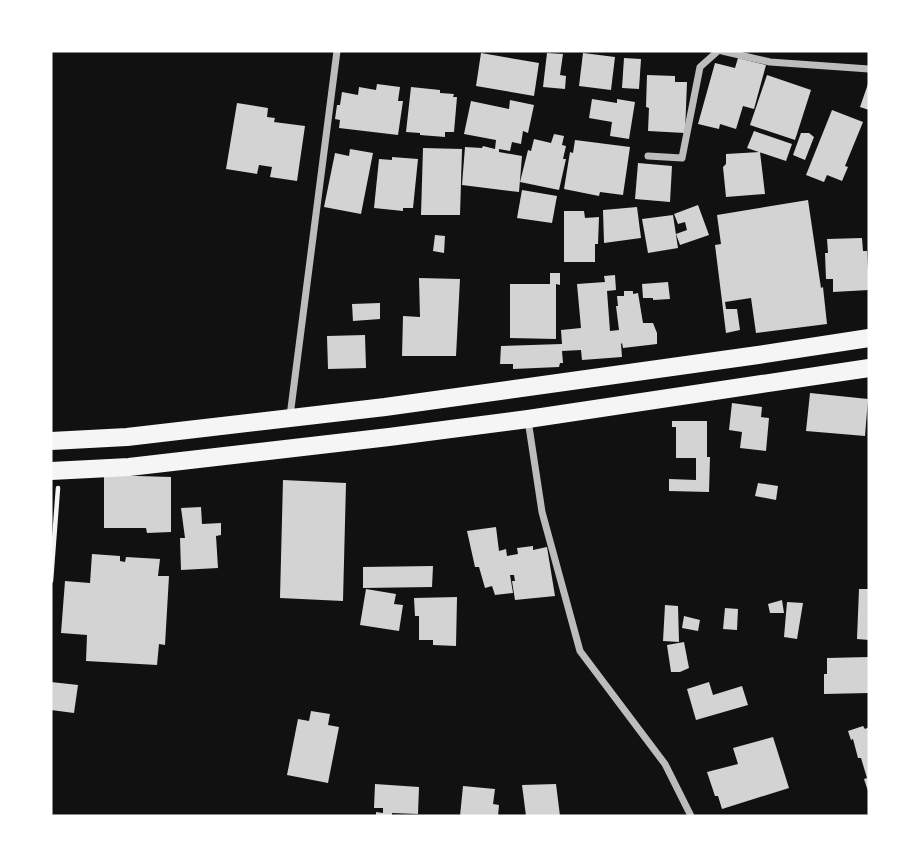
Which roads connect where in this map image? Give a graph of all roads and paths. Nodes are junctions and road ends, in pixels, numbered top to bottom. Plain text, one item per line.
1 (337, 51) edge
2 (720, 51) edge
3 (869, 69) edge
4 (648, 156) dead end
5 (869, 338) edge
6 (869, 368) edge
7 (290, 417) junction
8 (528, 419) junction
9 (51, 441) edge
10 (55, 471) edge
11 (51, 581) edge
12 (691, 816) edge

1 - 7 street
2 - 3 street
2 - 4 street
5 - 7 main road
6 - 8 main road
7 - 9 main road
8 - 10 main road
8 - 12 street
10 - 11 path

